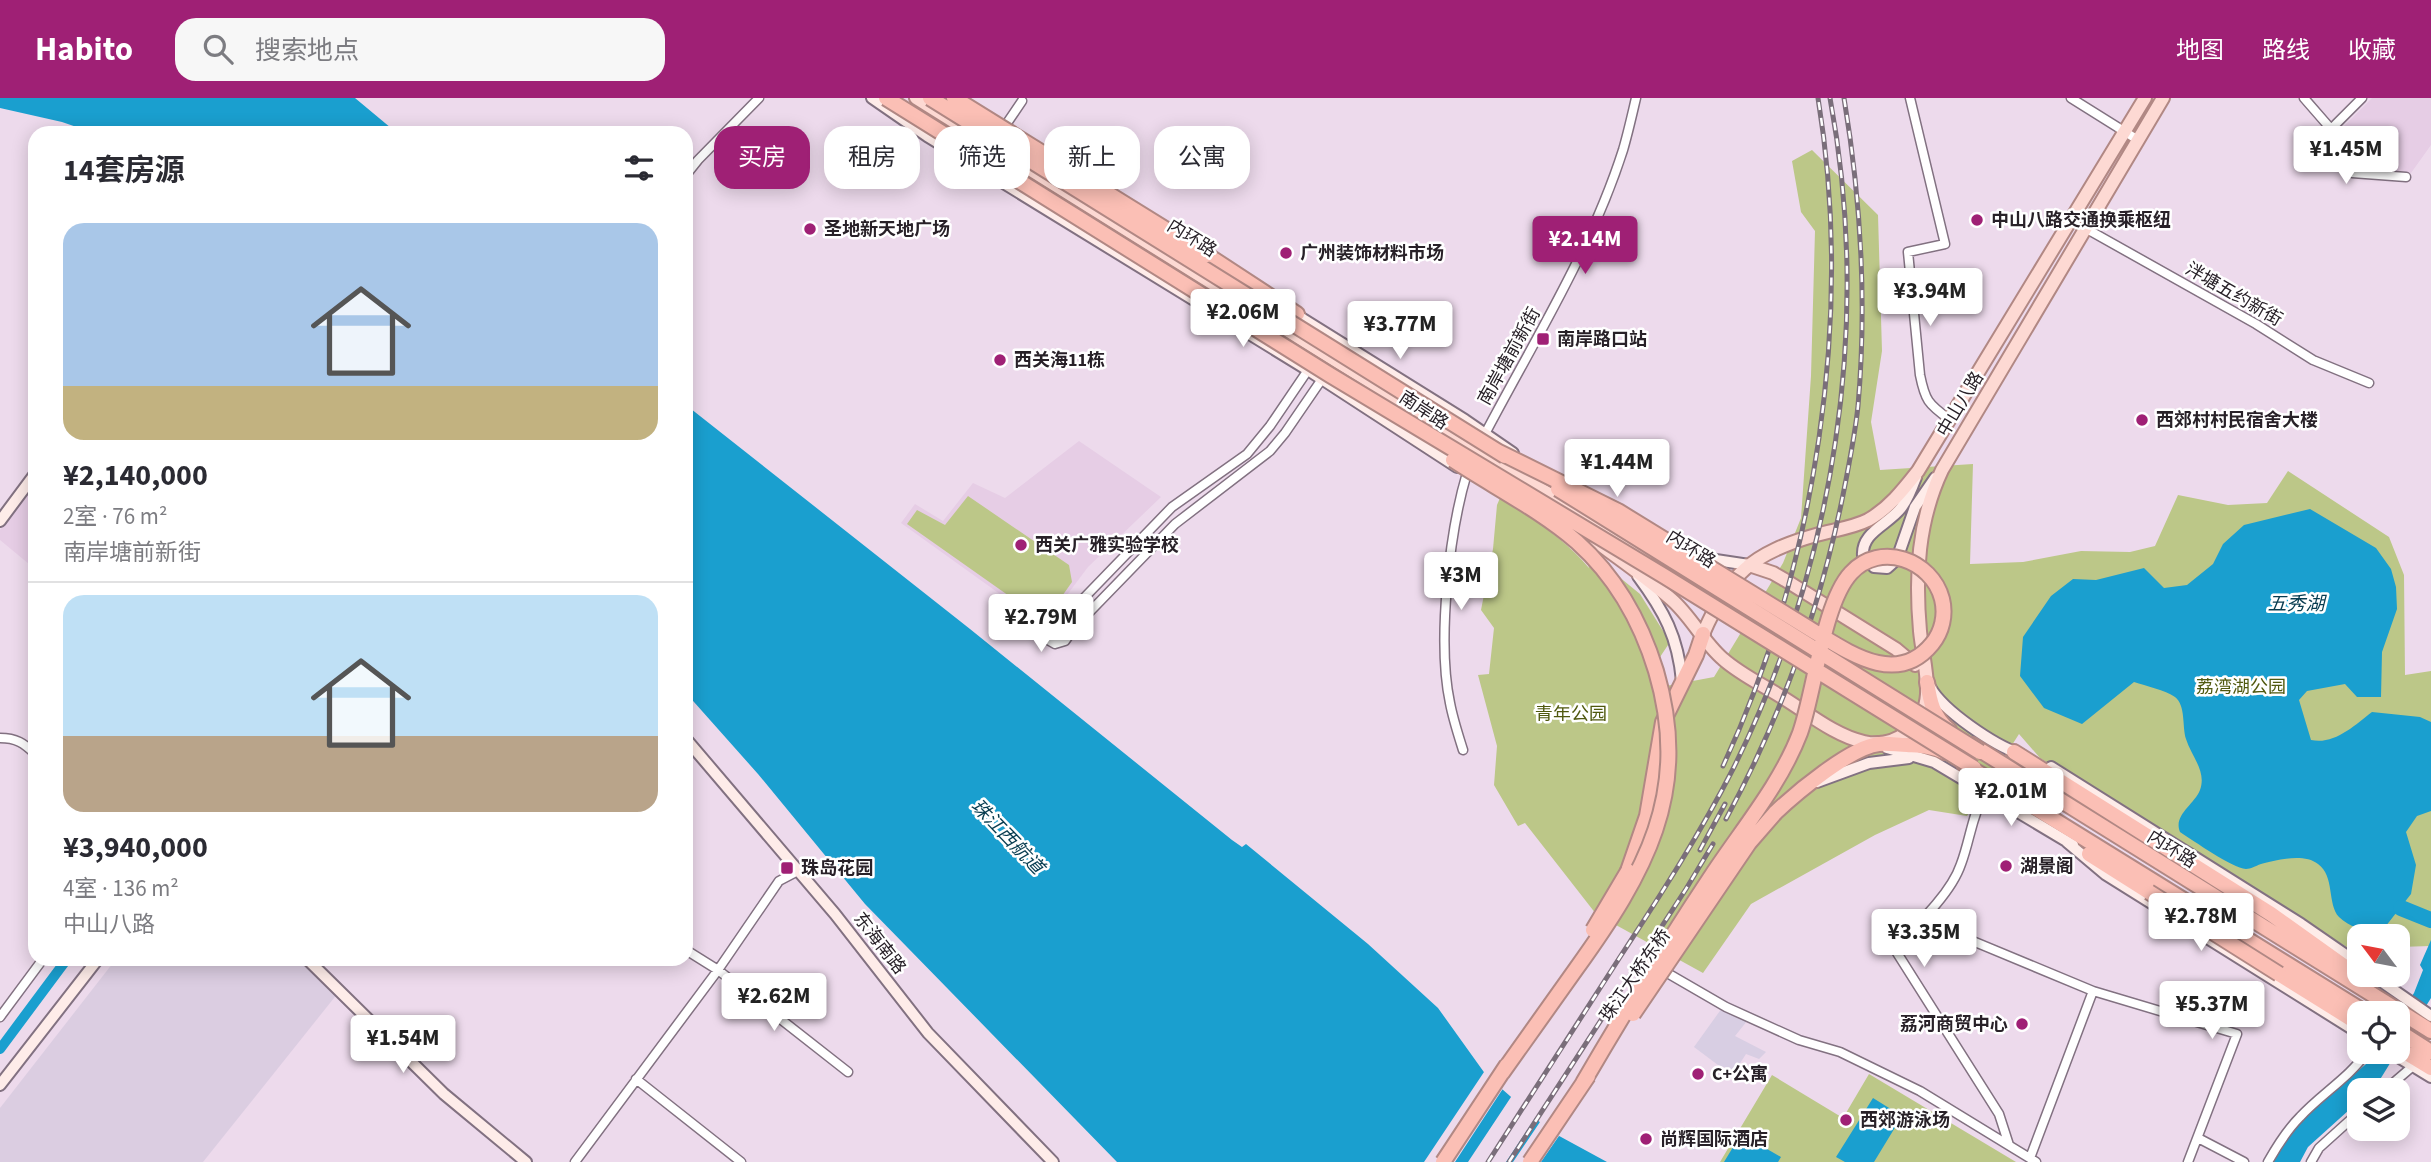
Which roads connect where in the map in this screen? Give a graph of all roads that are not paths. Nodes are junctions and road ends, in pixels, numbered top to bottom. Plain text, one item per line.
1 (759, 98) edge
2 (872, 98) edge
3 (886, 98) edge
4 (898, 98) edge
5 (916, 98) edge
6 (930, 98) edge
7 (935, 98) edge
8 (954, 98) edge
9 (1636, 98) edge
10 (1910, 98) edge
11 (2071, 98) edge
12 (2145, 98) edge
13 (2163, 98) edge
14 (2304, 98) edge
15 (2362, 98) edge
16 (1022, 101) dead end
17 (980, 126) edge
18 (1005, 126) edge
19 (2331, 129) junction
20 (2125, 132) junction
21 (2138, 140) junction
22 (1030, 156) edge
23 (693, 166) edge
24 (2406, 177) dead end
25 (1099, 198) junction
26 (1115, 222) junction
27 (2085, 228) junction
28 (1297, 314) junction
29 (1264, 315) junction
30 (1308, 370) junction
31 (1326, 377) junction
32 (2369, 383) dead end
33 (1949, 419) junction
34 (1485, 434) junction
35 (1498, 457) junction
36 (1525, 461) junction
37 (1942, 470) junction
38 (1918, 471) junction
39 (1467, 473) junction
40 (28, 483) edge
41 (1540, 489) junction
42 (0, 521) edge
43 (1749, 565) junction
44 (1634, 571) junction
45 (1686, 576) junction
46 (1735, 578) junction
47 (1668, 596) junction
48 (1703, 634) junction
49 (1682, 681) junction
50 (1927, 682) junction
51 (1962, 720) junction
52 (1953, 733) junction
53 (0, 738) edge
54 (1877, 744) junction
55 (28, 747) edge
56 (693, 747) edge
57 (1462, 750) dead end
58 (1898, 752) junction
59 (1924, 752) junction
60 (2014, 752) junction
61 (1938, 756) junction
62 (1869, 763) junction
63 (1805, 788) junction
64 (1985, 792) junction
65 (2067, 842) junction
66 (2106, 852) junction
67 (2089, 854) junction
68 (798, 871) junction
69 (1922, 920) junction
70 (2250, 941) junction
71 (693, 954) edge
72 (2347, 956) edge
73 (2239, 958) junction
74 (38, 966) edge
75 (93, 966) edge
76 (314, 966) edge
77 (718, 970) junction
78 (1670, 974) dead end
79 (2384, 987) edge
80 (2093, 991) junction
81 (2348, 1001) edge
82 (2348, 1001) edge
83 (2397, 1001) edge
84 (2398, 1001) edge
85 (2347, 1016) edge
86 (0, 1017) edge
87 (2423, 1019) edge
88 (2347, 1026) edge
89 (2431, 1032) edge
90 (2410, 1043) edge
91 (2410, 1048) edge
92 (2431, 1053) edge
93 (2356, 1064) edge
94 (2411, 1065) joint
95 (2431, 1068) edge
96 (848, 1072) dead end
97 (1502, 1073) junction
98 (2431, 1077) edge
99 (2397, 1078) edge
100 (636, 1079) junction
101 (1583, 1083) junction
102 (0, 1085) edge
103 (2347, 1123) edge
104 (2198, 1139) junction
105 (2009, 1145) junction
106 (2033, 1160) edge
107 (526, 1162) edge
108 (575, 1162) edge
109 (741, 1162) edge
110 (1053, 1162) edge
111 (1443, 1162) edge
112 (1530, 1162) edge
113 (2188, 1162) edge
114 (2244, 1162) edge
115 (2268, 1162) edge
116 (2311, 1162) edge

1 - 23 street
2 - 30 main road
3 - 31 highway, 内环路, bridge
4 - 44 main road, 南岸路
5 - 26 main road, 南岸路
6 - 35 highway, 内环路, bridge
7 - 17 main road
8 - 28 highway, bridge
9 - 34 street, 南岸塘前新街
10 - 33 street
11 - 20 street
12 - 20 main road, 中山八路
13 - 21 main road, 中山八路
14 - 19 street
15 - 19 street
16 - 18 street
19 - 24 street
20 - 21 street
20 - 33 main road, 中山八路
21 - 27 main road, 中山八路
22 - 25 main road
25 - 26 main road
25 - 28 main road
26 - 29 main road, 南岸路
27 - 32 street, 泮塘五约新街
27 - 37 main road, 中山八路
28 - 29 main road
28 - 34 main road
29 - 35 main road, 南岸路
30 - 31 main road
30 - 31 street
31 - 39 main road
31 - 81 highway, 内环路, bridge
31 - 97 highway, bridge
33 - 38 main road, 中山八路
34 - 35 main road
34 - 36 main road
35 - 41 main road, 南岸路
35 - 87 highway, 内环路, bridge
35 - 101 highway, bridge
36 - 41 main road
36 - 43 main road
37 - 38 main road
37 - 50 main road, 中山八路
38 - 43 main road, 中山八路
39 - 44 main road
39 - 57 street
40 - 42 main road
41 - 45 main road, 南岸路
43 - 46 main road, 中山八路
43 - 50 main road
44 - 47 main road, 南岸路
44 - 49 main road
45 - 46 main road, 南岸路
45 - 47 main road
46 - 48 main road, 中山八路
47 - 48 main road, 南岸路
48 - 49 highway
48 - 54 main road, 南岸路
49 - 97 highway, bridge
50 - 51 main road
50 - 52 highway
50 - 54 main road, 中山八路
51 - 52 main road
51 - 60 main road
52 - 61 main road
52 - 83 highway
53 - 55 street
54 - 58 main road
54 - 59 highway
54 - 63 highway, 珠江大桥东桥
56 - 68 main road, 东海南路
58 - 59 main road
58 - 62 main road
59 - 61 highway
59 - 62 main road
60 - 72 main road
60 - 87 highway
61 - 64 main road
61 - 66 highway
62 - 63 main road
63 - 101 highway, 珠江大桥东桥, bridge
64 - 65 main road
64 - 69 street
65 - 67 main road
65 - 73 main road
66 - 67 main road
66 - 70 highway
67 - 85 highway, bridge
68 - 77 street
68 - 110 main road, 东海南路
69 - 80 street
69 - 105 street
70 - 73 street
70 - 82 highway
71 - 77 street
73 - 88 main road
74 - 86 street
75 - 102 main road
76 - 107 main road
77 - 96 street
77 - 100 street
78 - 105 street
79 - 84 main road
80 - 104 street
80 - 106 street
87 - 89 highway, 内环路
90 - 92 highway
91 - 95 highway
93 - 115 street
94 - 98 main road
94 - 99 street
97 - 111 highway, bridge
100 - 108 street
100 - 109 street
101 - 112 highway, 珠江大桥东桥, bridge
103 - 116 street
104 - 113 street
104 - 114 street
105 - 106 street

